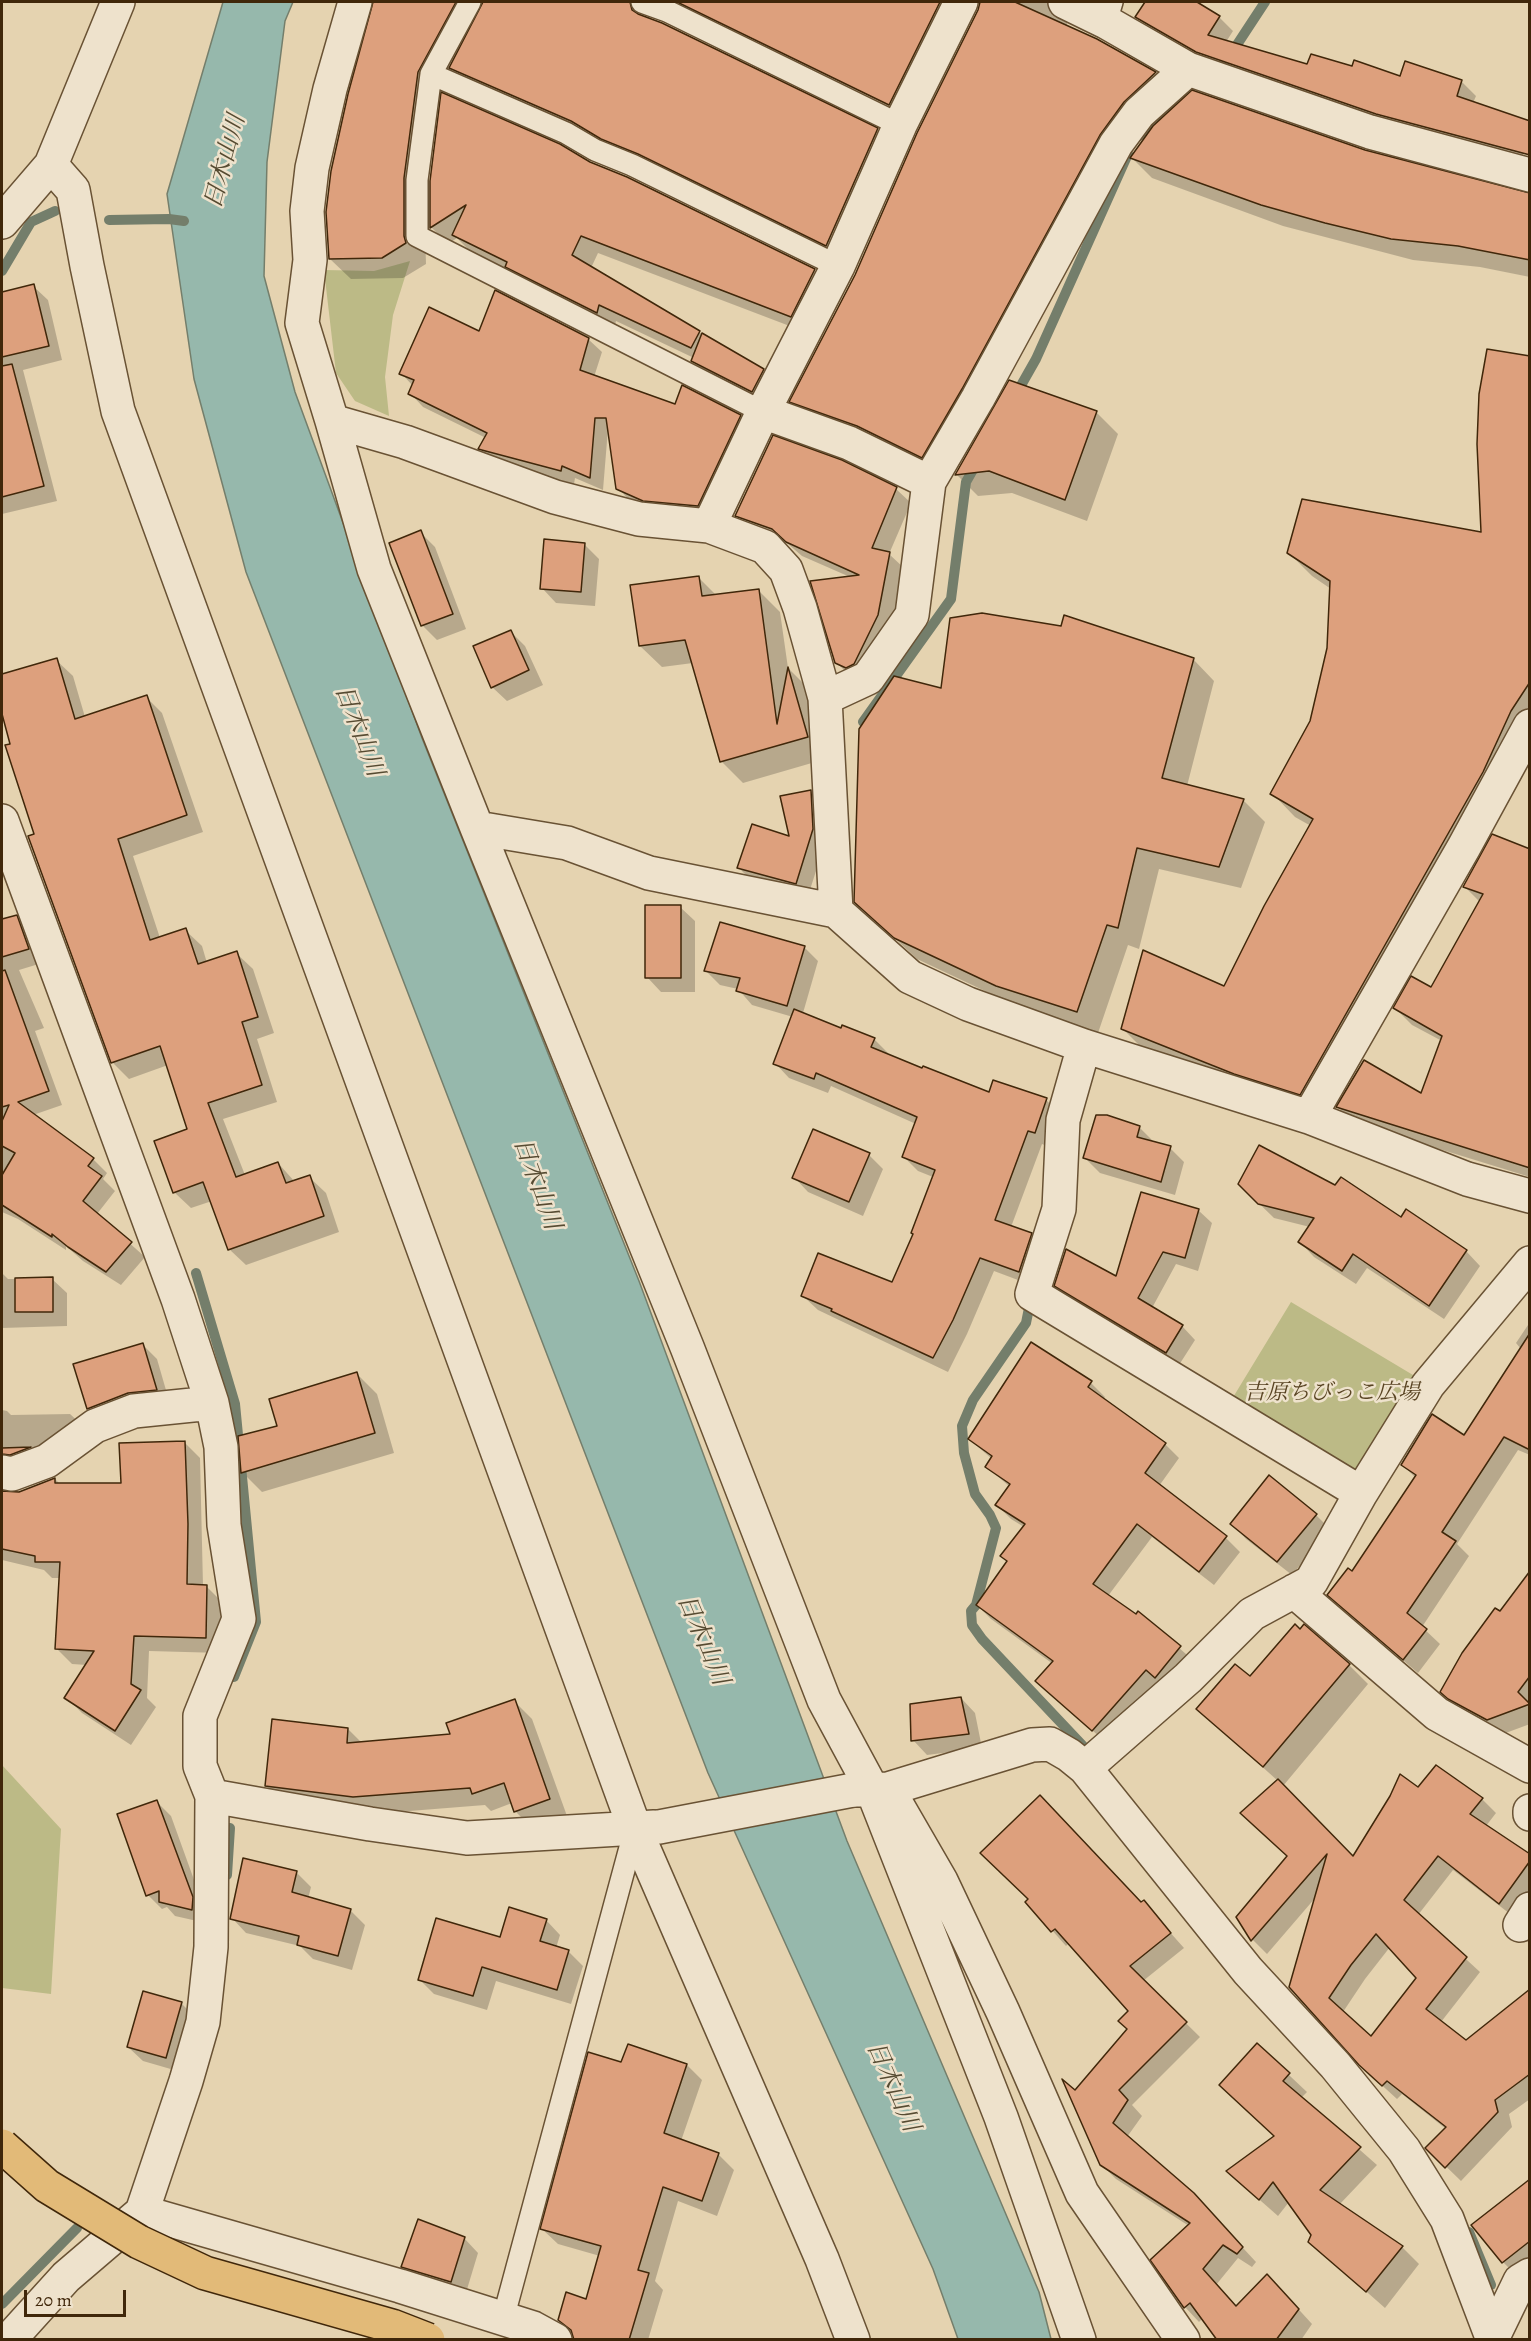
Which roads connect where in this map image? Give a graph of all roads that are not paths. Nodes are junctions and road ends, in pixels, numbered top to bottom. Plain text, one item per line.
1 (117, 2) edge
2 (355, 2) edge
3 (470, 2) edge
4 (642, 2) edge
5 (962, 2) edge
6 (1065, 2) edge
7 (1109, 12) edge
8 (1188, 69) junction
9 (431, 74) junction
10 (900, 125) junction
11 (51, 165) junction
12 (1530, 175) edge
13 (2, 222) edge
14 (838, 266) junction
15 (763, 412) junction
16 (332, 421) junction
17 (929, 482) junction
18 (709, 526) junction
19 (825, 698) junction
20 (1530, 726) edge
21 (2, 821) edge
22 (477, 828) junction
23 (836, 911) junction
24 (1084, 1046) junction
25 (1309, 1118) junction
26 (1530, 1196) edge
27 (1530, 1263) edge
28 (212, 1403) junction
29 (2, 1472) edge
30 (1361, 1493) junction
31 (1294, 1591) junction
32 (1530, 1766) edge
33 (1085, 1768) junction
34 (871, 1789) junction
35 (212, 1796) junction
36 (647, 1828) junction
37 (2, 2146) edge
38 (142, 2212) junction
39 (1530, 2275) edge
40 (503, 2319) junction
41 (1493, 2338) edge
42 (9, 2340) edge
43 (428, 2340) edge
44 (555, 2340) edge
45 (853, 2340) edge
46 (1079, 2340) edge
47 (1183, 2340) edge

1 - 11 street
2 - 16 street
3 - 9 lane
4 - 10 lane
5 - 10 street
6 - 7 street
7 - 8 street
8 - 12 street
8 - 17 street
9 - 14 lane
9 - 15 lane
10 - 14 street
11 - 13 street
11 - 36 street
14 - 15 street
15 - 17 street
15 - 18 street
16 - 18 street
16 - 22 street
17 - 19 street
18 - 19 street
19 - 23 street
20 - 25 street
21 - 28 street
22 - 23 street
22 - 34 street
23 - 24 street
24 - 25 street
24 - 30 street
25 - 26 street
27 - 30 street
28 - 29 street
28 - 35 street
30 - 31 street
31 - 32 street
31 - 33 street
33 - 34 street
33 - 41 street
34 - 36 street
34 - 46 street
34 - 47 street
35 - 36 street
35 - 38 street
36 - 40 lane
36 - 45 street
37 - 43 highway, bridge
38 - 40 street
38 - 42 street
39 - 41 street
40 - 44 street

